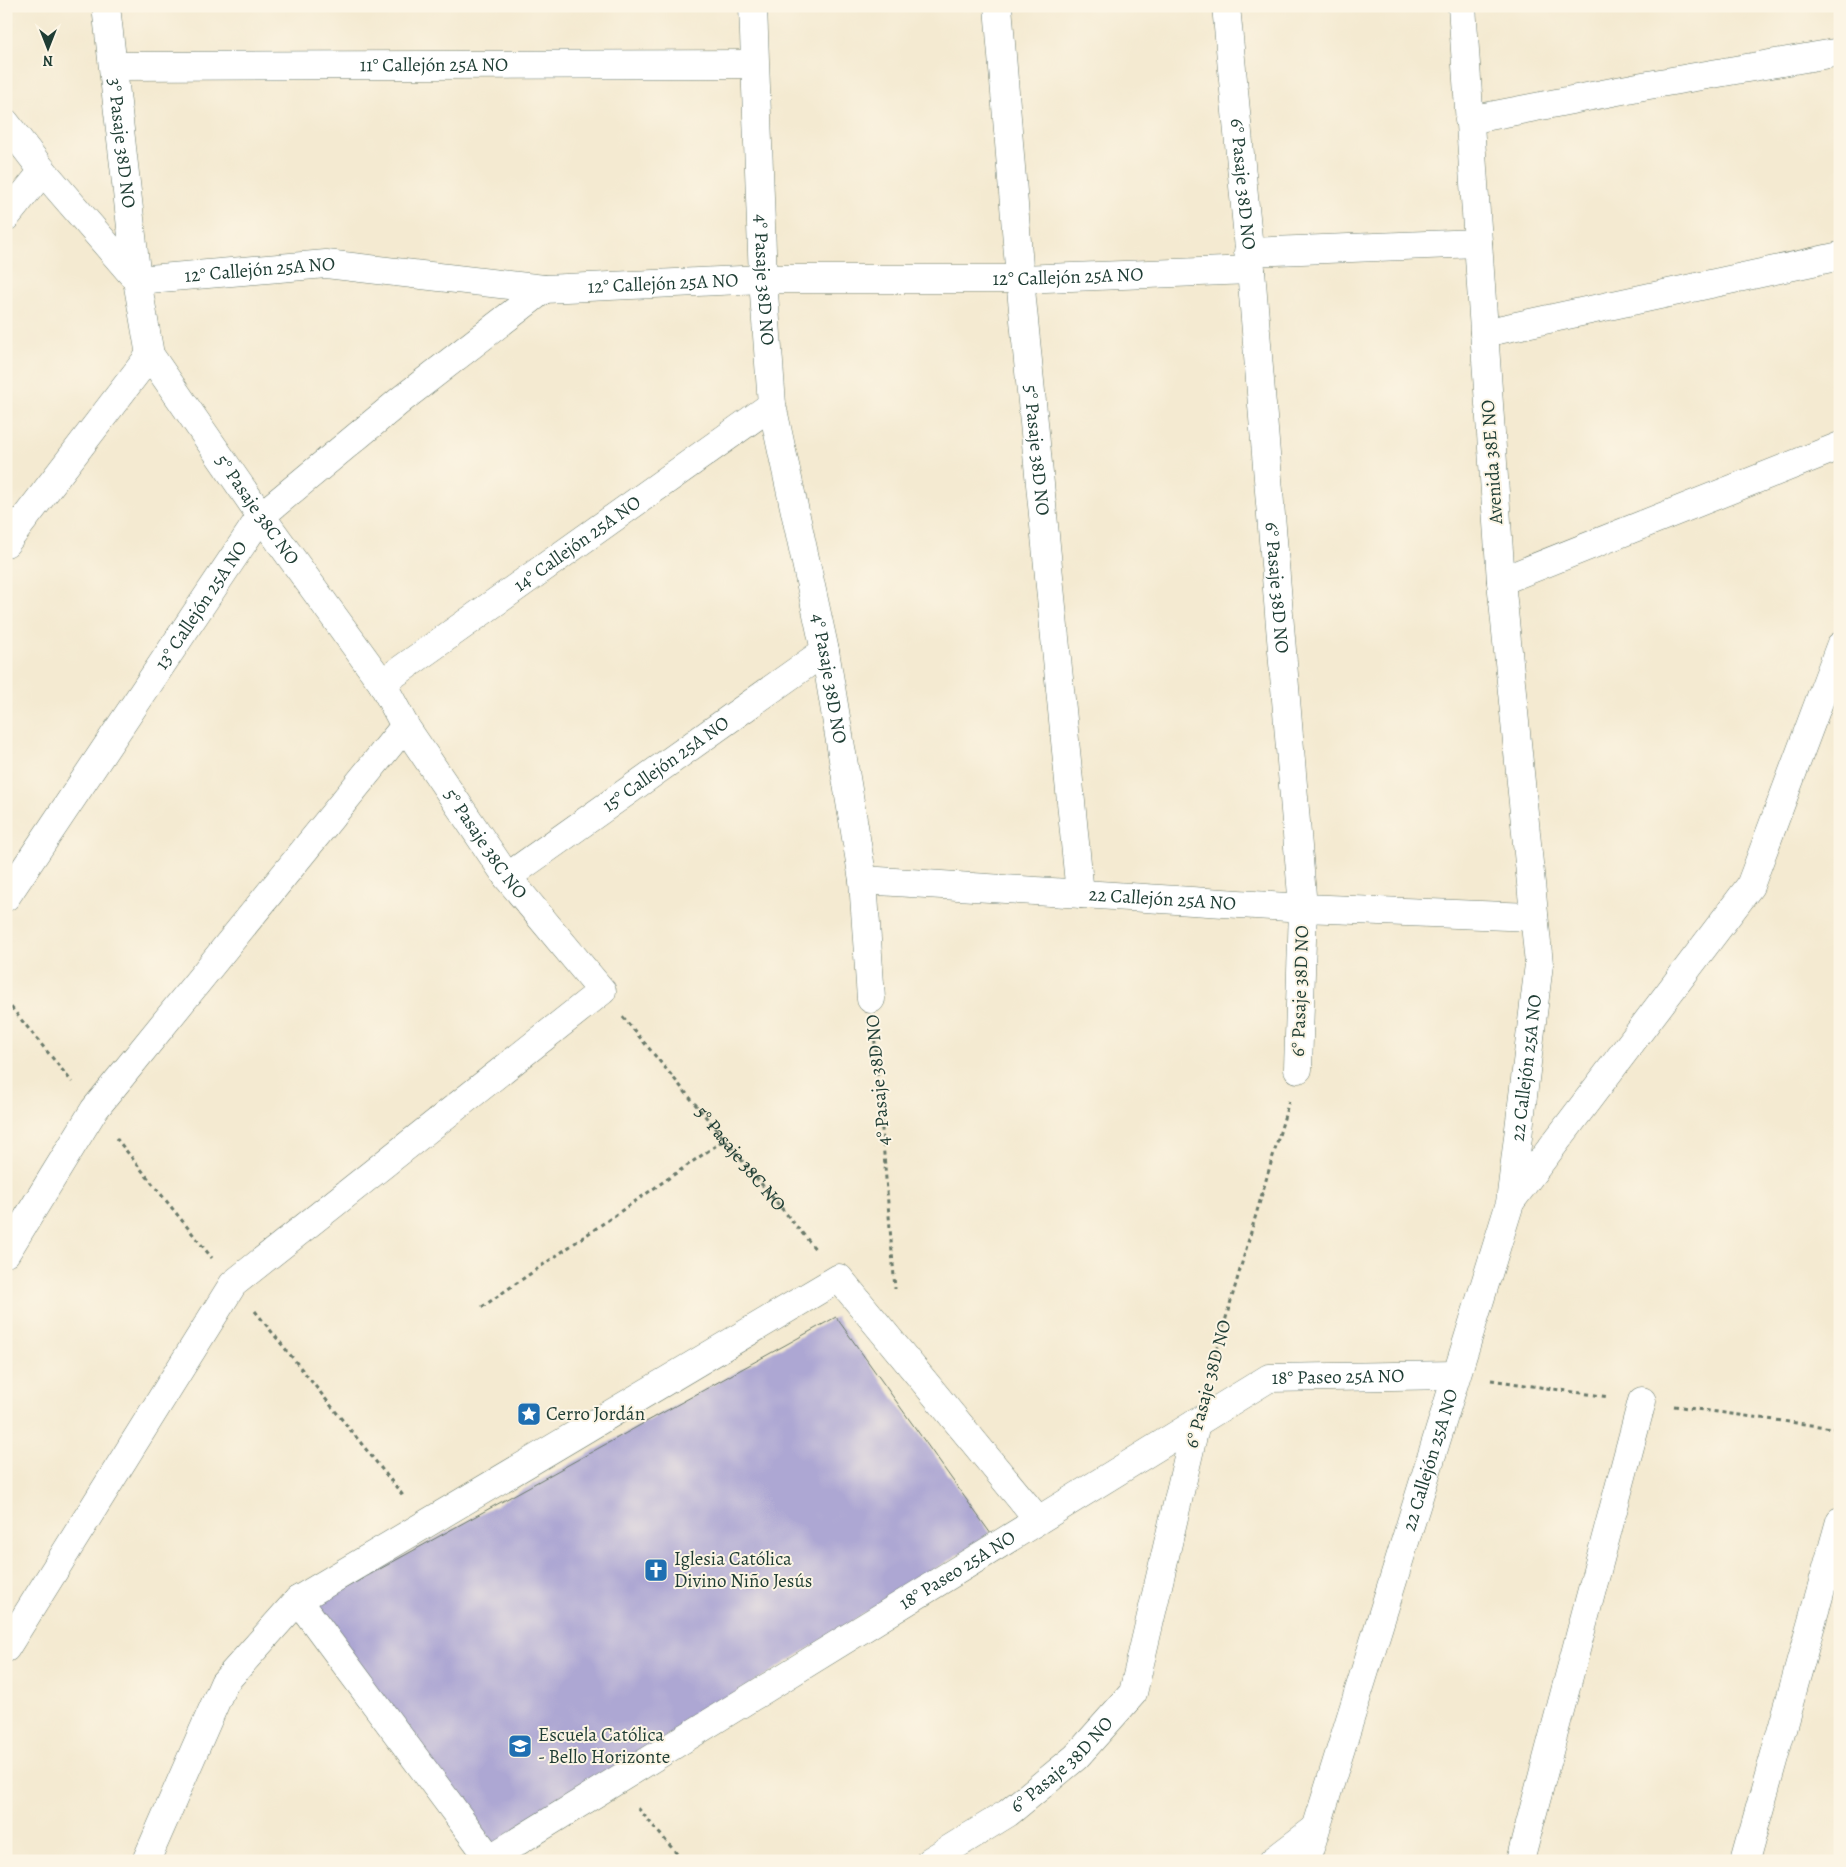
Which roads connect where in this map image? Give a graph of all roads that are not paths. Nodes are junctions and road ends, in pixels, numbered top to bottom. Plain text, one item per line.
1 (106, 6) edge
2 (752, 6) edge
3 (998, 6) edge
4 (1226, 6) edge
5 (1462, 6) edge
6 (1840, 52) edge
7 (754, 64) junction
8 (114, 66) junction
9 (1469, 120) junction
10 (6, 123) edge
11 (43, 172) junction
12 (6, 217) edge
13 (1478, 243) junction
14 (1840, 256) edge
15 (1249, 261) junction
16 (763, 279) junction
17 (1020, 279) junction
18 (137, 280) junction
19 (544, 289) junction
20 (1484, 333) junction
21 (150, 355) junction
22 (772, 405) junction
23 (1840, 446) edge
24 (260, 516) junction
25 (6, 543) edge
26 (1501, 582) junction
27 (1840, 646) edge
28 (825, 651) junction
29 (382, 683) junction
30 (405, 726) junction
31 (507, 876) junction
32 (863, 880) junction
33 (1080, 894) junction
34 (6, 896) edge
35 (1303, 908) junction
36 (1534, 917) junction
37 (871, 999) road end
38 (1298, 1069) road end
39 (1510, 1203) junction
40 (6, 1253) edge
41 (1456, 1375) junction
42 (1642, 1402) dead end
43 (1196, 1423) junction
44 (1038, 1520) junction
45 (1840, 1521) edge
46 (298, 1600) junction
47 (6, 1648) edge
48 (1316, 1829) junction
49 (488, 1860) edge
50 (146, 1861) edge
51 (930, 1861) edge
52 (1273, 1861) edge
53 (1306, 1861) edge
54 (1520, 1861) edge
55 (1745, 1861) edge

1 - 8 street, 3° Pasaje 38D NO
2 - 7 street, 4° Pasaje 38D NO
3 - 17 street, 5° Pasaje 38D NO
4 - 15 street, 6° Pasaje 38D NO
5 - 9 street, Avenida 38E NO
6 - 9 street
7 - 8 street, 11° Callejón 25A NO
7 - 16 street, 4° Pasaje 38D NO
8 - 18 street, 3° Pasaje 38D NO
9 - 13 street, Avenida 38E NO
10 - 11 street
11 - 12 street
11 - 18 street
13 - 15 street, 12° Callejón 25A NO
13 - 20 street, Avenida 38E NO
14 - 20 street
15 - 17 street, 12° Callejón 25A NO
15 - 35 street, 6° Pasaje 38D NO
16 - 17 street, 12° Callejón 25A NO
16 - 19 street, 12° Callejón 25A NO
16 - 22 street, 4° Pasaje 38D NO
17 - 33 street, 5° Pasaje 38D NO
18 - 19 street, 12° Callejón 25A NO
18 - 21 street, 5° Pasaje 38C NO
19 - 24 street, 13° Callejón 25A NO
20 - 26 street, Avenida 38E NO
21 - 24 street, 5° Pasaje 38C NO
21 - 25 street
22 - 28 street, 4° Pasaje 38D NO
22 - 29 street, 14° Callejón 25A NO
23 - 26 street
24 - 29 street, 5° Pasaje 38C NO
24 - 34 street, 13° Callejón 25A NO
26 - 36 street, Avenida 38E NO
27 - 39 street
28 - 31 street, 15° Callejón 25A NO
28 - 32 street, 4° Pasaje 38D NO
29 - 30 street, 5° Pasaje 38C NO
30 - 31 street, 5° Pasaje 38C NO
30 - 40 street
31 - 47 street, 5° Pasaje 38C NO
32 - 33 street, 22 Callejón 25A NO
32 - 37 street, 4° Pasaje 38D NO
33 - 35 street, 22 Callejón 25A NO
35 - 36 street, 22 Callejón 25A NO
35 - 38 street, 6° Pasaje 38D NO
36 - 39 street, 22 Callejón 25A NO
39 - 41 street, 22 Callejón 25A NO
41 - 43 street, 18° Paseo 25A NO
41 - 48 street, 22 Callejón 25A NO
42 - 54 street
43 - 44 street, 18° Paseo 25A NO
43 - 51 street, 6° Pasaje 38D NO
44 - 46 street
44 - 49 street, 18° Paseo 25A NO
45 - 55 street
46 - 49 street
46 - 50 street
48 - 52 street
48 - 53 street, 22 Callejón 25A NO

